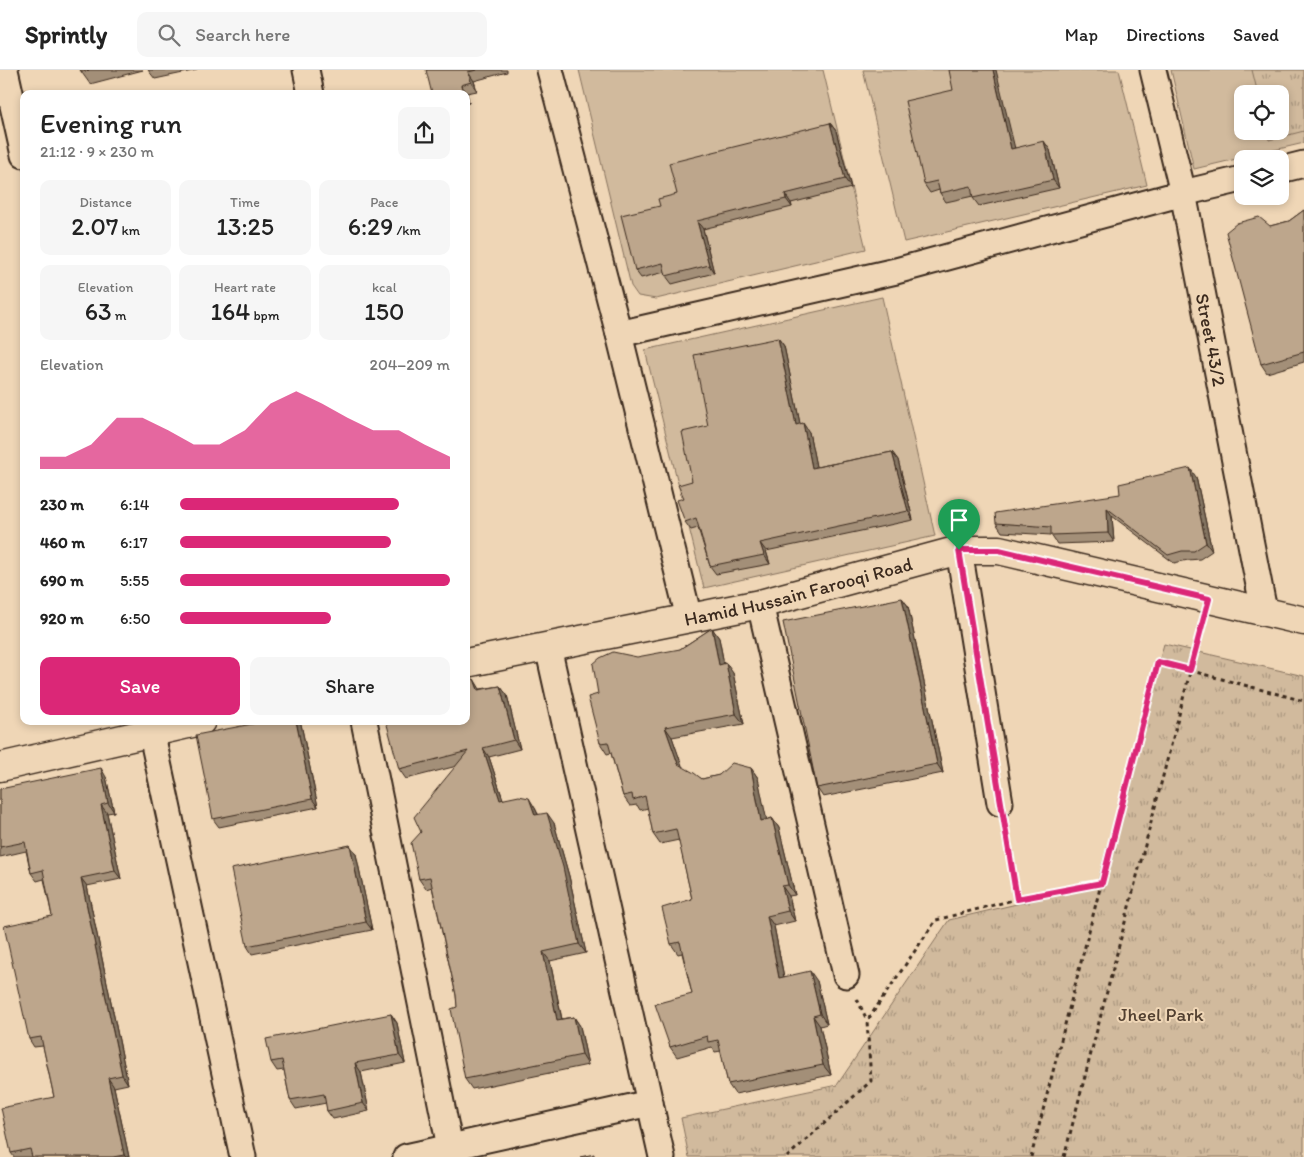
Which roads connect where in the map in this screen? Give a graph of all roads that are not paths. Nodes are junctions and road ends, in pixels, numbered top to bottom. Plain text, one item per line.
1 (5, 70) edge
2 (306, 70) edge
3 (550, 70) edge
4 (1153, 70) edge
5 (310, 90) edge
6 (20, 137) edge
7 (1304, 164) edge
8 (1289, 168) edge
9 (1234, 181) edge
10 (1183, 193) junction
11 (618, 334) junction
12 (959, 550) junction
13 (760, 604) junction
14 (1264, 611) junction
15 (689, 618) junction
16 (1304, 621) edge
17 (548, 647) junction
18 (470, 662) edge
19 (167, 725) edge
20 (365, 725) edge
21 (150, 727) edge
22 (0, 767) edge
23 (1000, 802) road end
24 (846, 975) dead end
25 (650, 1103) junction
26 (451, 1152) edge
27 (243, 1157) edge
28 (406, 1157) edge
29 (662, 1157) edge

1 - 6 street
2 - 5 street
3 - 11 street
4 - 10 street, Street 43/2
7 - 8 street
9 - 10 street
10 - 11 street
10 - 14 street, Street 43/2
11 - 15 street
12 - 13 street, Hamid Hussain Farooqi Road
12 - 14 street, Hamid Hussain Farooqi Road
12 - 23 street
13 - 15 street, Hamid Hussain Farooqi Road
13 - 24 street
14 - 16 street, Hamid Hussain Farooqi Road
15 - 17 street, Hamid Hussain Farooqi Road
17 - 18 street, Hamid Hussain Farooqi Road
17 - 25 street
19 - 21 street
20 - 26 street
21 - 22 street
21 - 27 street
25 - 26 street
25 - 29 street
26 - 28 street

